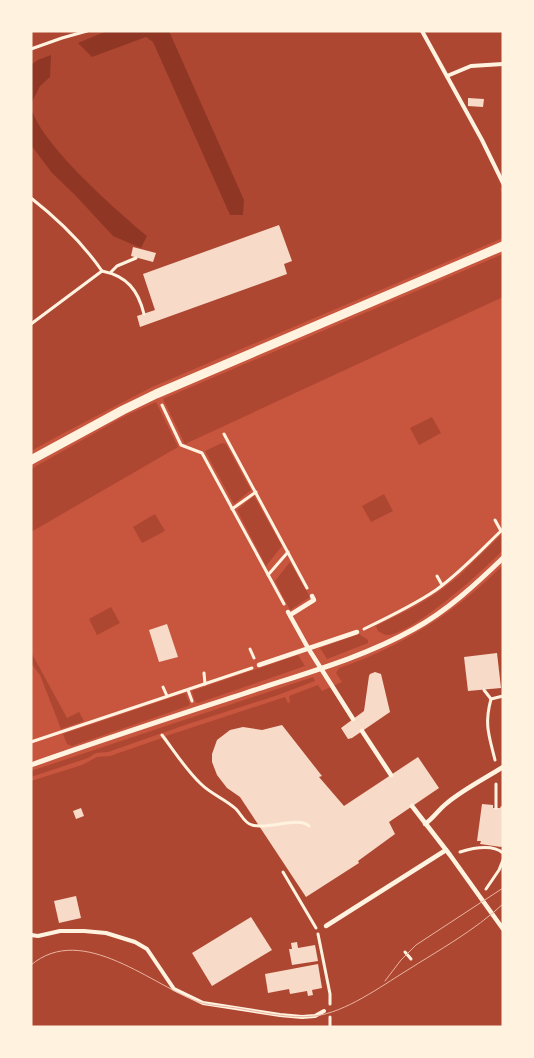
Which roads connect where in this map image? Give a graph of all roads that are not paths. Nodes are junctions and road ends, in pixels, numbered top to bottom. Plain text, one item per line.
1 (422, 31) edge
2 (503, 64) edge
3 (447, 76) junction
4 (503, 183) edge
5 (503, 246) edge
6 (31, 460) edge
7 (503, 558) edge
8 (312, 596) road end
9 (357, 632) road end
10 (308, 648) junction
11 (259, 665) road end
12 (320, 668) junction
13 (353, 719) dead end
14 (362, 731) dead end
15 (31, 765) edge
16 (503, 767) edge
17 (391, 775) dead end
18 (412, 806) dead end
19 (425, 824) junction
20 (446, 850) junction
21 (326, 926) dead end
22 (503, 929) edge
23 (31, 935) edge
24 (324, 1011) dead end

1 - 3 lane
2 - 3 lane
3 - 4 lane
5 - 6 street
7 - 12 street
8 - 10 street
9 - 10 street
10 - 11 street
10 - 12 street
12 - 13 street
12 - 15 street
14 - 17 street
16 - 19 street
18 - 19 street
19 - 20 street
20 - 21 street
20 - 22 street
23 - 24 lane

